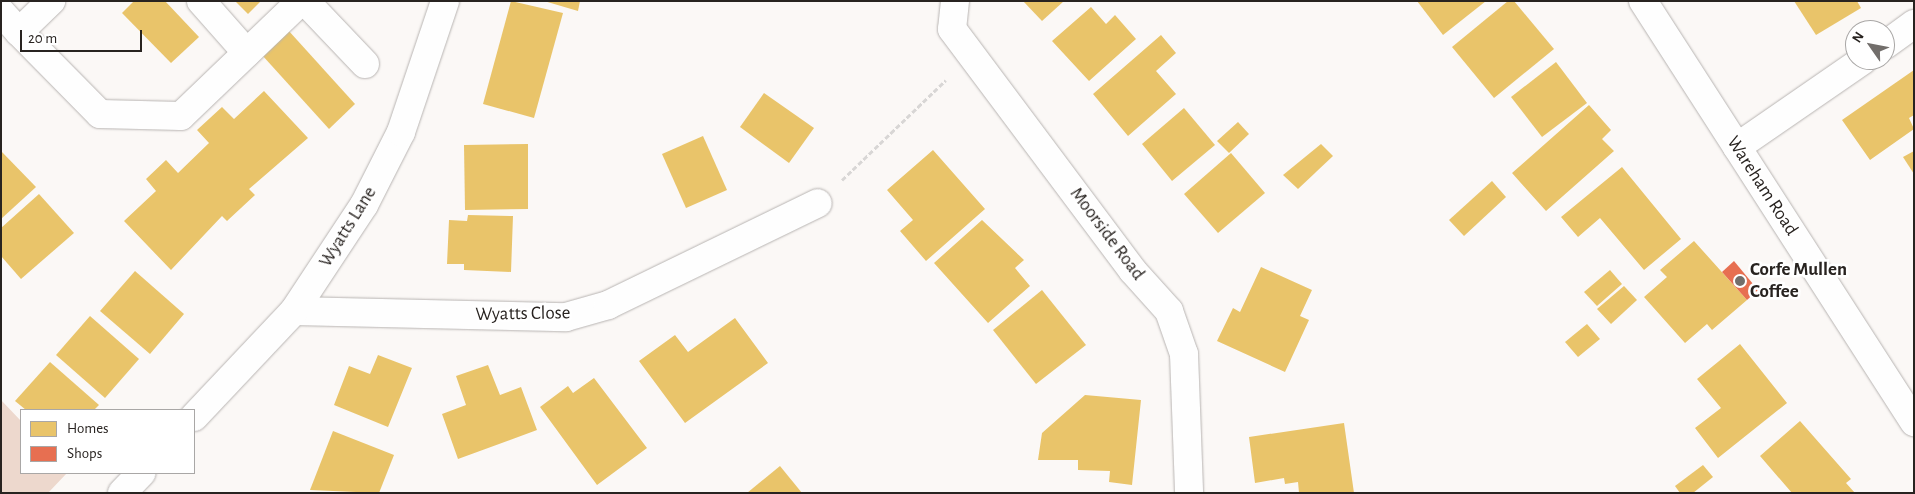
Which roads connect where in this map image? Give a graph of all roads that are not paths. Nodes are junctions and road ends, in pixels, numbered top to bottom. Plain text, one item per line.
1 (51, 1) edge
2 (200, 1) edge
3 (303, 1) edge
4 (445, 1) edge
5 (955, 1) edge
6 (1643, 1) edge
7 (1, 12) edge
8 (1914, 24) edge
9 (20, 32) junction
10 (1895, 37) edge
11 (247, 53) junction
12 (365, 64) dead end
13 (1849, 70) edge
14 (1737, 147) junction
15 (818, 203) road end
16 (294, 311) junction
17 (195, 416) edge
18 (1914, 422) edge
19 (140, 474) edge
20 (122, 493) edge
21 (1189, 493) edge

1 - 9 street
2 - 11 street
3 - 11 street
3 - 12 street
4 - 16 street, Wyatts Lane
5 - 21 street, Moorside Road
6 - 14 street, Wareham Road
7 - 9 street
8 - 10 street
9 - 11 street
13 - 14 street
14 - 18 street, Wareham Road
15 - 16 street, Wyatts Close
16 - 17 street, Wyatts Lane
19 - 20 street

